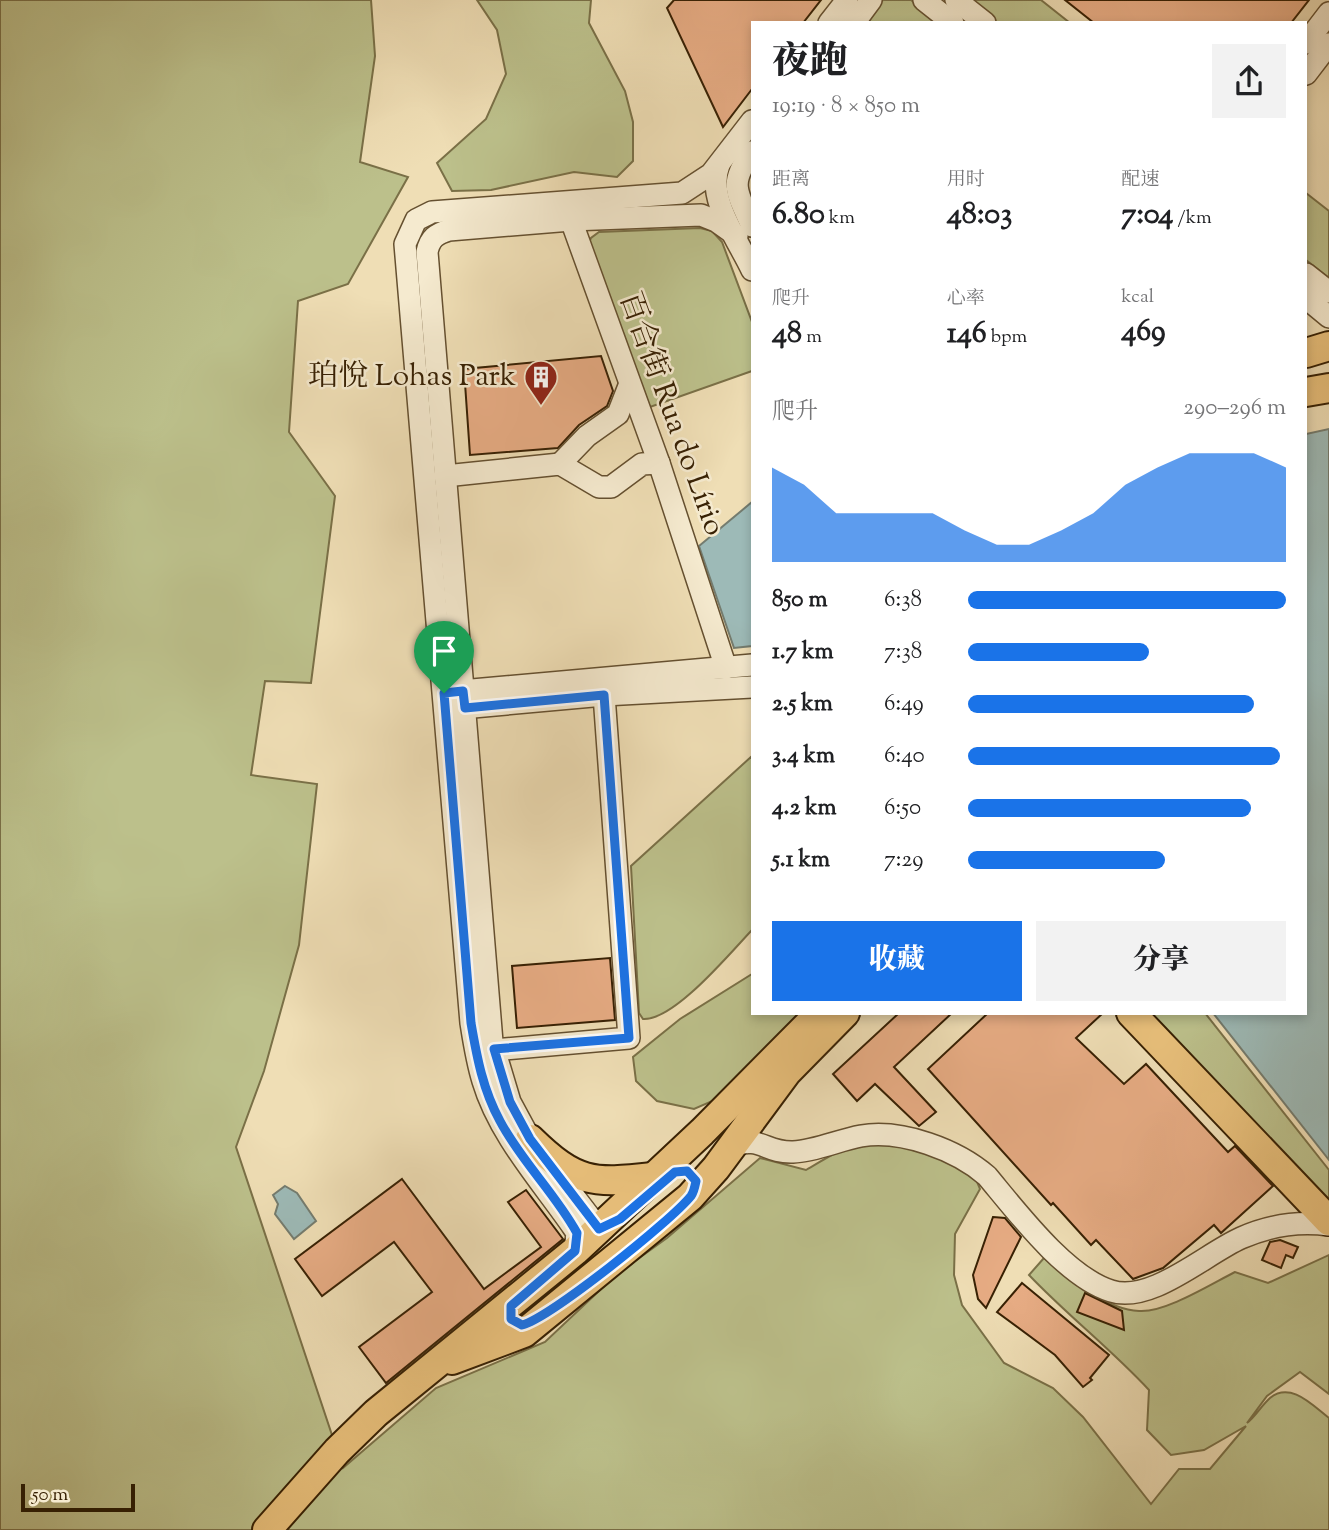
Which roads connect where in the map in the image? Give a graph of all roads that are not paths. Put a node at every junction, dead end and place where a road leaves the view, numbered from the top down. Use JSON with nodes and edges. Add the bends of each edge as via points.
{"nodes":[{"id":1,"x":847,"y":0,"type":"edge"},
{"id":2,"x":871,"y":0,"type":"edge"},
{"id":3,"x":924,"y":0,"type":"edge"},
{"id":4,"x":956,"y":0,"type":"edge"},
{"id":5,"x":1329,"y":13,"type":"edge"},
{"id":6,"x":831,"y":21,"type":"edge"},
{"id":7,"x":855,"y":21,"type":"edge"},
{"id":8,"x":950,"y":21,"type":"edge"},
{"id":9,"x":982,"y":21,"type":"edge"},
{"id":10,"x":1307,"y":42,"type":"edge"},
{"id":11,"x":1329,"y":44,"type":"edge"},
{"id":12,"x":1307,"y":73,"type":"edge"},
{"id":13,"x":751,"y":122,"type":"edge"},
{"id":14,"x":751,"y":154,"type":"edge"},
{"id":15,"x":719,"y":165,"type":"junction"},
{"id":16,"x":570,"y":220,"type":"junction"},
{"id":17,"x":745,"y":231,"type":"edge"},
{"id":18,"x":751,"y":264,"type":"edge"},
{"id":19,"x":1307,"y":275,"type":"edge"},
{"id":20,"x":1329,"y":292,"type":"edge"},
{"id":21,"x":1307,"y":299,"type":"edge"},
{"id":22,"x":1329,"y":317,"type":"edge"},
{"id":23,"x":1329,"y":346,"type":"edge"},
{"id":24,"x":1307,"y":353,"type":"edge"},
{"id":25,"x":629,"y":386,"type":"junction"},
{"id":26,"x":1329,"y":388,"type":"edge"},
{"id":27,"x":1307,"y":392,"type":"edge"},
{"id":28,"x":659,"y":463,"type":"junction"},
{"id":29,"x":560,"y":464,"type":"junction"},
{"id":30,"x":445,"y":476,"type":"junction"},
{"id":31,"x":751,"y":665,"type":"edge"},
{"id":32,"x":726,"y":668,"type":"junction"},
{"id":33,"x":751,"y":687,"type":"edge"},
{"id":34,"x":604,"y":695,"type":"junction"},
{"id":35,"x":454,"y":700,"type":"junction"},
{"id":36,"x":818,"y":1015,"type":"edge"},
{"id":37,"x":843,"y":1015,"type":"edge"},
{"id":38,"x":1133,"y":1015,"type":"edge"},
{"id":39,"x":485,"y":1051,"type":"junction"},
{"id":40,"x":530,"y":1139,"type":"junction"},
{"id":41,"x":731,"y":1146,"type":"junction"},
{"id":42,"x":653,"y":1177,"type":"junction"},
{"id":43,"x":693,"y":1194,"type":"junction"},
{"id":44,"x":1329,"y":1223,"type":"edge"},
{"id":45,"x":599,"y":1229,"type":"junction"},
{"id":46,"x":575,"y":1251,"type":"junction"},
{"id":47,"x":559,"y":1305,"type":"junction"},
{"id":48,"x":511,"y":1306,"type":"junction"},
{"id":49,"x":418,"y":1376,"type":"junction"},
{"id":50,"x":267,"y":1530,"type":"edge"}],
"edges":[{"from":1,"to":6,"type":"street"},
{"from":2,"to":7,"type":"street"},
{"from":3,"to":8,"type":"street"},
{"from":4,"to":9,"type":"street"},
{"from":5,"to":10,"type":"street"},
{"from":11,"to":12,"type":"street"},
{"from":13,"to":15,"type":"street"},
{"from":14,"to":17,"type":"street","via":[[738,174]]},
{"from":15,"to":17,"type":"street","via":[[716,194]]},
{"from":15,"to":35,"type":"street","via":[[682,193],[432,212],[416,220],[408,233],[405,244]]},
{"from":16,"to":17,"type":"street","via":[[701,215]]},
{"from":16,"to":25,"type":"street","name":"百合街 Rua do Lírio"},
{"from":16,"to":30,"type":"street","via":[[449,230],[430,240],[427,252]]},
{"from":17,"to":18,"type":"street"},
{"from":19,"to":20,"type":"street"},
{"from":21,"to":22,"type":"street"},
{"from":23,"to":24,"type":"main road"},
{"from":25,"to":28,"type":"street","name":"百合街 Rua do Lírio"},
{"from":25,"to":29,"type":"street","via":[[618,414],[587,436]]},
{"from":26,"to":27,"type":"main road"},
{"from":28,"to":29,"type":"street","via":[[642,464],[606,487]]},
{"from":28,"to":32,"type":"street","name":"百合街 Rua do Lírio"},
{"from":29,"to":30,"type":"street"},
{"from":30,"to":35,"type":"street"},
{"from":31,"to":32,"type":"street"},
{"from":32,"to":35,"type":"street"},
{"from":33,"to":34,"type":"street"},
{"from":34,"to":35,"type":"street"},
{"from":34,"to":39,"type":"street","via":[[629,1038]]},
{"from":35,"to":39,"type":"street"},
{"from":36,"to":42,"type":"main road"},
{"from":37,"to":41,"type":"main road","via":[[780,1080]]},
{"from":38,"to":44,"type":"main road"},
{"from":39,"to":40,"type":"street"},
{"from":39,"to":46,"type":"street","via":[[483,1083],[502,1124],[577,1233]]},
{"from":40,"to":42,"type":"main road","via":[[574,1174],[609,1181]]},
{"from":40,"to":45,"type":"street"},
{"from":41,"to":43,"type":"main road"},
{"from":41,"to":44,"type":"street","via":[[754,1141],[777,1151],[797,1152],[876,1135],[947,1150],[987,1176],[1059,1257],[1098,1286],[1126,1294],[1154,1286],[1253,1233]]},
{"from":42,"to":45,"type":"main road"},
{"from":43,"to":45,"type":"main road","via":[[696,1181],[691,1173],[675,1172],[620,1219]]},
{"from":43,"to":47,"type":"main road"},
{"from":45,"to":46,"type":"main road"},
{"from":46,"to":48,"type":"main road"},
{"from":47,"to":48,"type":"main road","via":[[522,1325],[511,1319]]},
{"from":47,"to":49,"type":"main road","via":[[524,1333]]},
{"from":48,"to":49,"type":"main road"},
{"from":49,"to":50,"type":"main road","via":[[337,1451]]}]}
